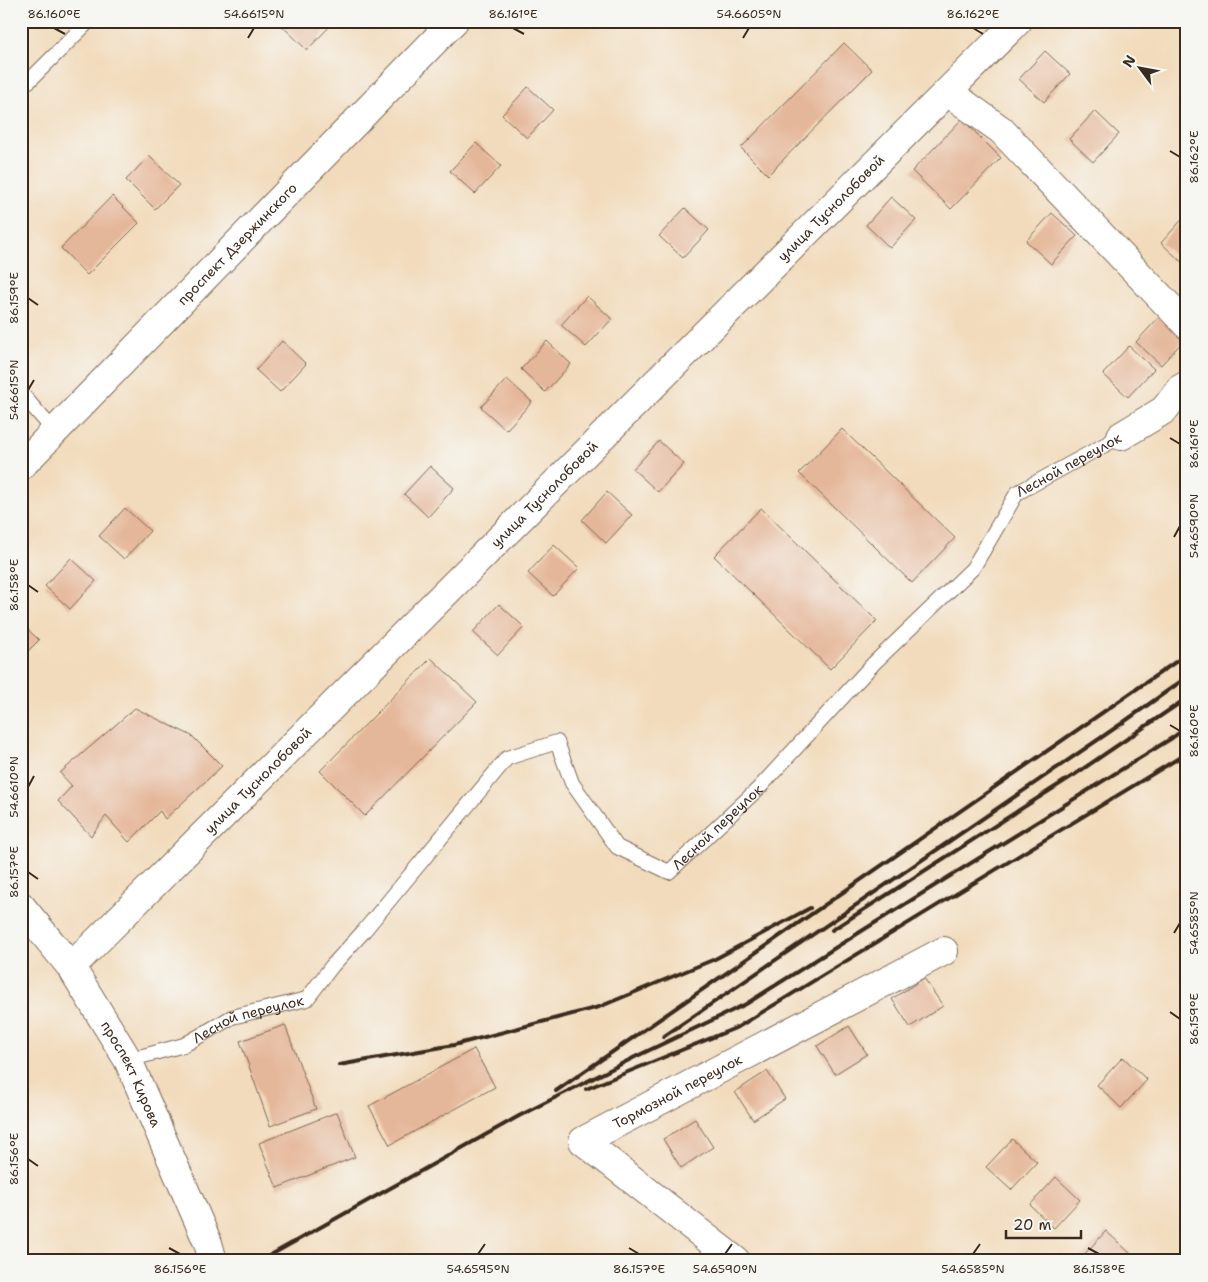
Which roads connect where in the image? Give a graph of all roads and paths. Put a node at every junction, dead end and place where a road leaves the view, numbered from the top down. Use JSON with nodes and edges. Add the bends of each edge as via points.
{"nodes":[{"id":1,"x":88,"y":21,"type":"edge"},
{"id":2,"x":454,"y":21,"type":"edge"},
{"id":3,"x":1018,"y":21,"type":"edge"},
{"id":4,"x":29,"y":81,"type":"dead end"},
{"id":5,"x":948,"y":92,"type":"junction"},
{"id":6,"x":1187,"y":325,"type":"edge"},
{"id":7,"x":1187,"y":385,"type":"edge"},
{"id":8,"x":21,"y":393,"type":"edge"},
{"id":9,"x":55,"y":432,"type":"junction"},
{"id":10,"x":1121,"y":436,"type":"joint"},
{"id":11,"x":21,"y":466,"type":"edge"},
{"id":12,"x":21,"y":906,"type":"edge"},
{"id":13,"x":944,"y":952,"type":"dead end"},
{"id":14,"x":71,"y":967,"type":"junction"},
{"id":15,"x":128,"y":1060,"type":"junction"},
{"id":16,"x":212,"y":1261,"type":"edge"},
{"id":17,"x":736,"y":1261,"type":"edge"}],
"edges":[{"from":1,"to":4,"type":"lane"},
{"from":2,"to":9,"type":"street","name":"проспект Дзержинского"},
{"from":3,"to":5,"type":"street","name":"улица Туснолобовой"},
{"from":5,"to":6,"type":"street","via":[[1001,130]]},
{"from":5,"to":14,"type":"street","name":"улица Туснолобовой"},
{"from":7,"to":10,"type":"street","name":"Лесной переулок","via":[[1164,410]]},
{"from":8,"to":9,"type":"lane"},
{"from":9,"to":11,"type":"street","name":"проспект Дзержинского"},
{"from":10,"to":15,"type":"lane","name":"Лесной переулок","via":[[1017,493],[973,568],[874,663],[759,788],[669,872],[617,848],[572,783],[557,742],[507,758],[307,1000],[232,1017],[184,1045]]},
{"from":12,"to":14,"type":"street","name":"проспект Кирова"},
{"from":13,"to":17,"type":"street","name":"Тормозной переулок","via":[[583,1141]]},
{"from":14,"to":15,"type":"street","name":"проспект Кирова"},
{"from":15,"to":16,"type":"street","name":"проспект Кирова","via":[[208,1243]]}]}
